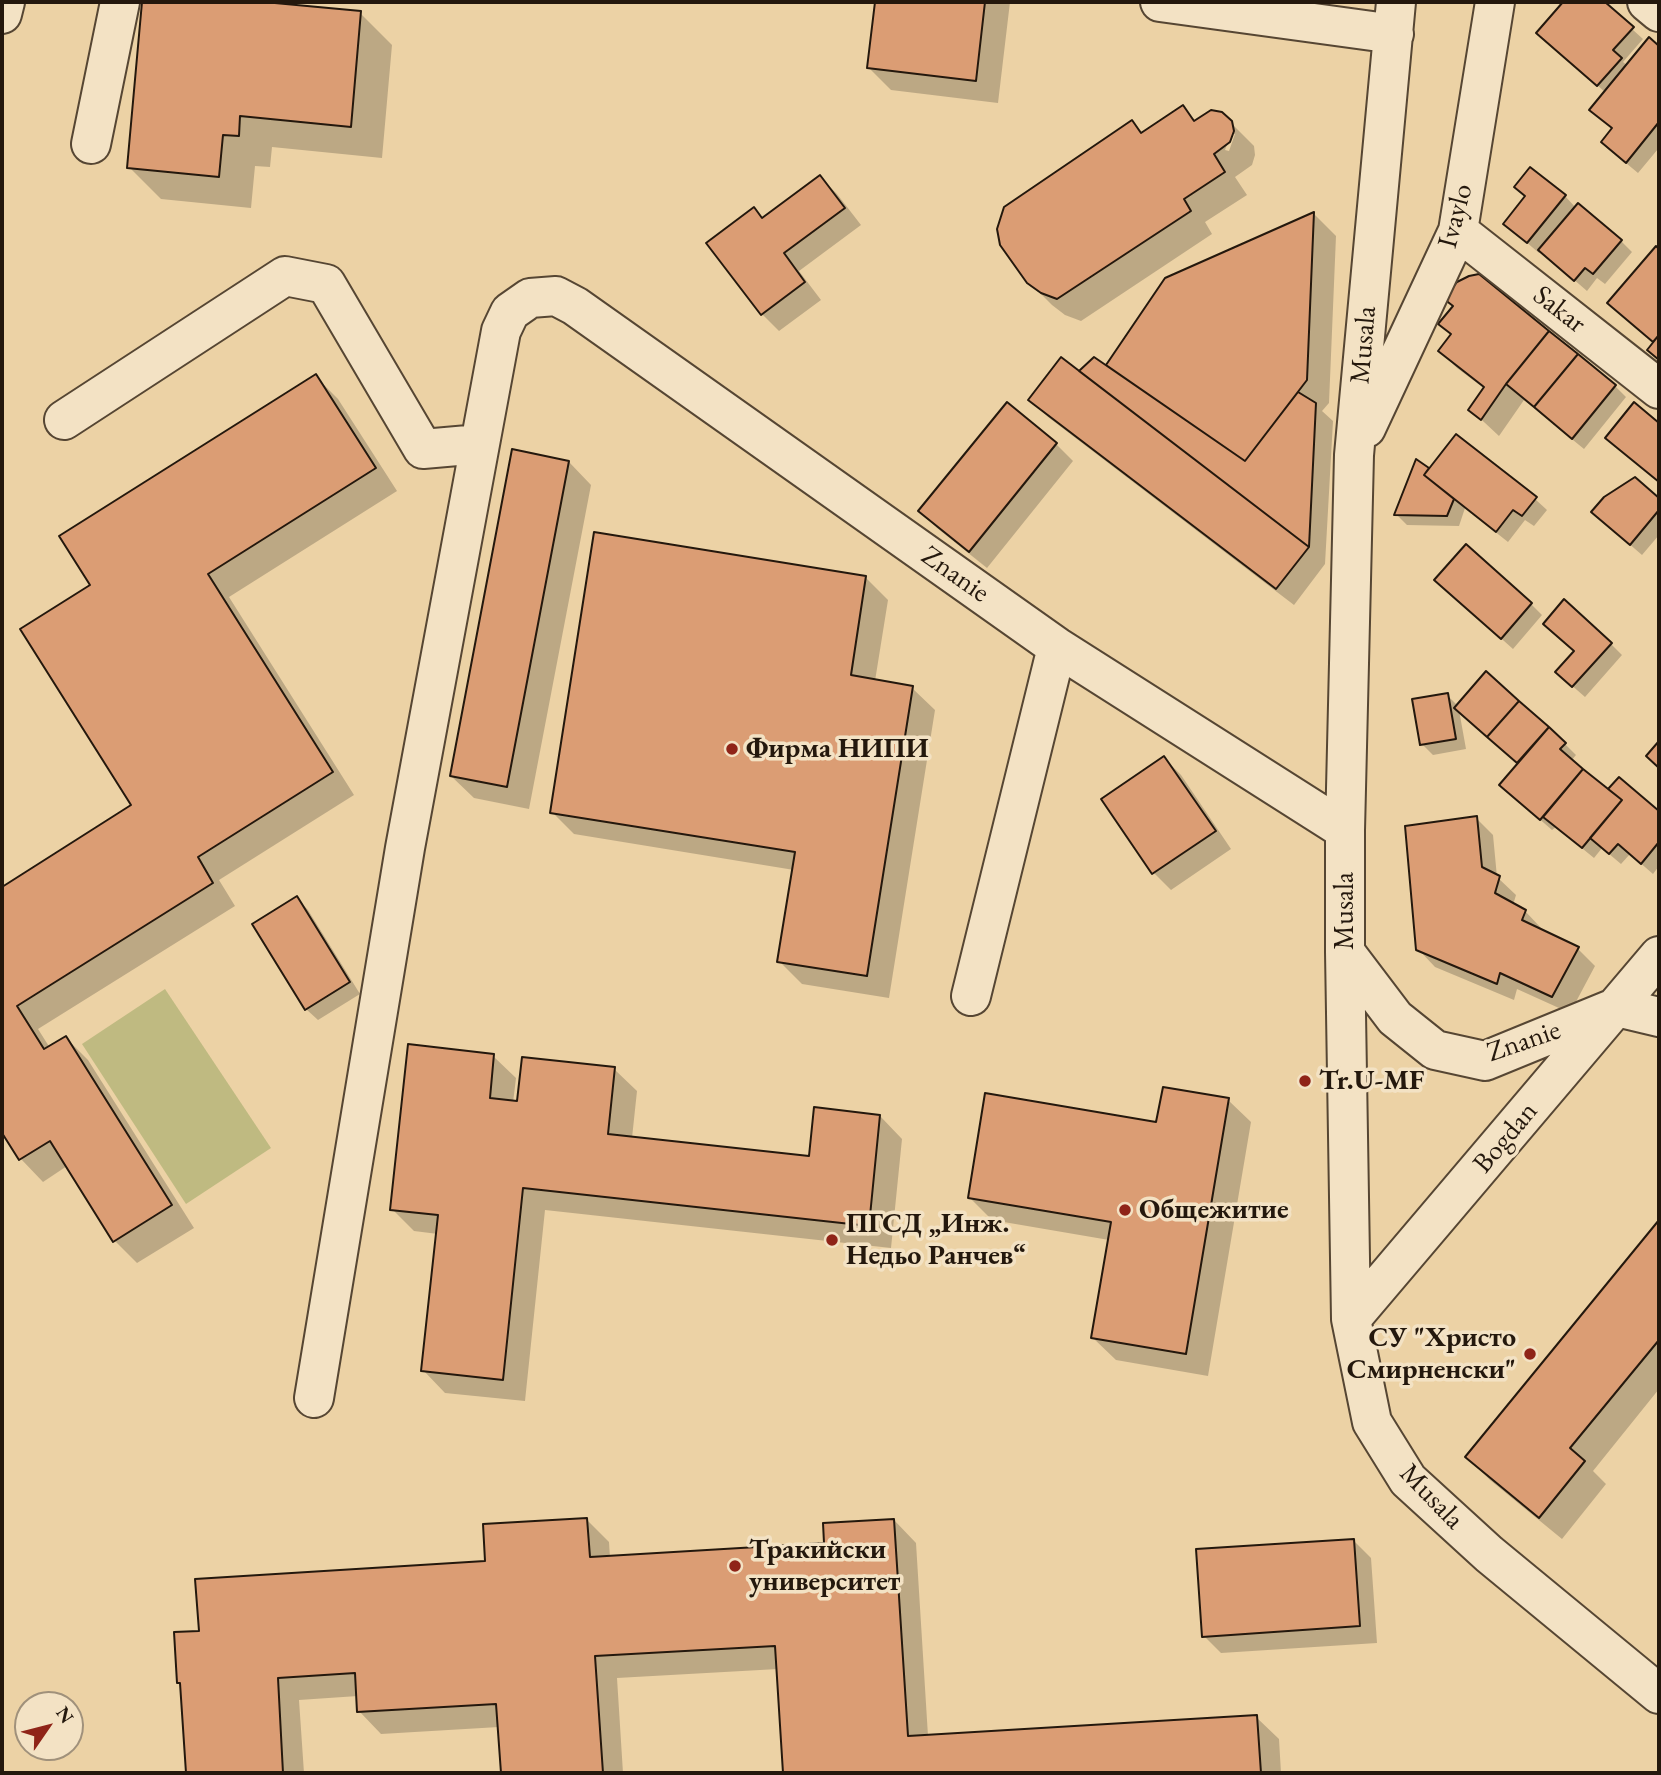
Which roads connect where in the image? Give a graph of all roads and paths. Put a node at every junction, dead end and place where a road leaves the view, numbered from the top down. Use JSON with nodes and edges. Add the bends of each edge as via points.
{"nodes":[{"id":1,"x":5,"y":2,"type":"edge"},
{"id":2,"x":120,"y":2,"type":"edge"},
{"id":3,"x":1160,"y":2,"type":"edge"},
{"id":4,"x":1495,"y":2,"type":"edge"},
{"id":5,"x":1647,"y":2,"type":"edge"},
{"id":6,"x":1659,"y":12,"type":"edge"},
{"id":7,"x":2,"y":14,"type":"edge"},
{"id":8,"x":1395,"y":18,"type":"edge"},
{"id":9,"x":91,"y":145,"type":"dead end"},
{"id":10,"x":1458,"y":231,"type":"junction"},
{"id":11,"x":1659,"y":389,"type":"edge"},
{"id":12,"x":64,"y":420,"type":"dead end"},
{"id":13,"x":480,"y":444,"type":"junction"},
{"id":14,"x":1354,"y":455,"type":"junction"},
{"id":15,"x":1058,"y":647,"type":"junction"},
{"id":16,"x":1345,"y":830,"type":"junction"},
{"id":17,"x":1345,"y":952,"type":"junction"},
{"id":18,"x":1659,"y":956,"type":"edge"},
{"id":19,"x":971,"y":996,"type":"dead end"},
{"id":20,"x":1617,"y":1007,"type":"junction"},
{"id":21,"x":1659,"y":1017,"type":"edge"},
{"id":22,"x":1351,"y":1319,"type":"junction"},
{"id":23,"x":314,"y":1398,"type":"dead end"},
{"id":24,"x":1659,"y":1694,"type":"edge"}],
"edges":[{"from":1,"to":7,"type":"street"},
{"from":2,"to":9,"type":"street"},
{"from":3,"to":8,"type":"street"},
{"from":4,"to":10,"type":"street","name":"Ivaylo"},
{"from":5,"to":6,"type":"street"},
{"from":8,"to":14,"type":"street","name":"Musala"},
{"from":10,"to":11,"type":"street","name":"Sakar"},
{"from":10,"to":14,"type":"street","name":"Ivaylo"},
{"from":12,"to":13,"type":"street","via":[[285,276],[326,284],[423,449]]},
{"from":13,"to":15,"type":"street","name":"Znanie","via":[[501,331],[510,312],[530,298],[556,296]]},
{"from":13,"to":23,"type":"street","name":"Znanie","via":[[405,848]]},
{"from":14,"to":16,"type":"street","name":"Musala"},
{"from":15,"to":16,"type":"street","name":"Znanie"},
{"from":15,"to":19,"type":"street"},
{"from":16,"to":17,"type":"street","name":"Musala"},
{"from":17,"to":20,"type":"street","name":"Znanie","via":[[1395,1018],[1435,1050],[1485,1061]]},
{"from":17,"to":22,"type":"street","name":"Musala"},
{"from":18,"to":20,"type":"street","name":"Bogdan"},
{"from":20,"to":21,"type":"street"},
{"from":20,"to":22,"type":"street","name":"Bogdan"},
{"from":22,"to":24,"type":"street","name":"Musala","via":[[1373,1422],[1408,1480],[1489,1554]]}]}
